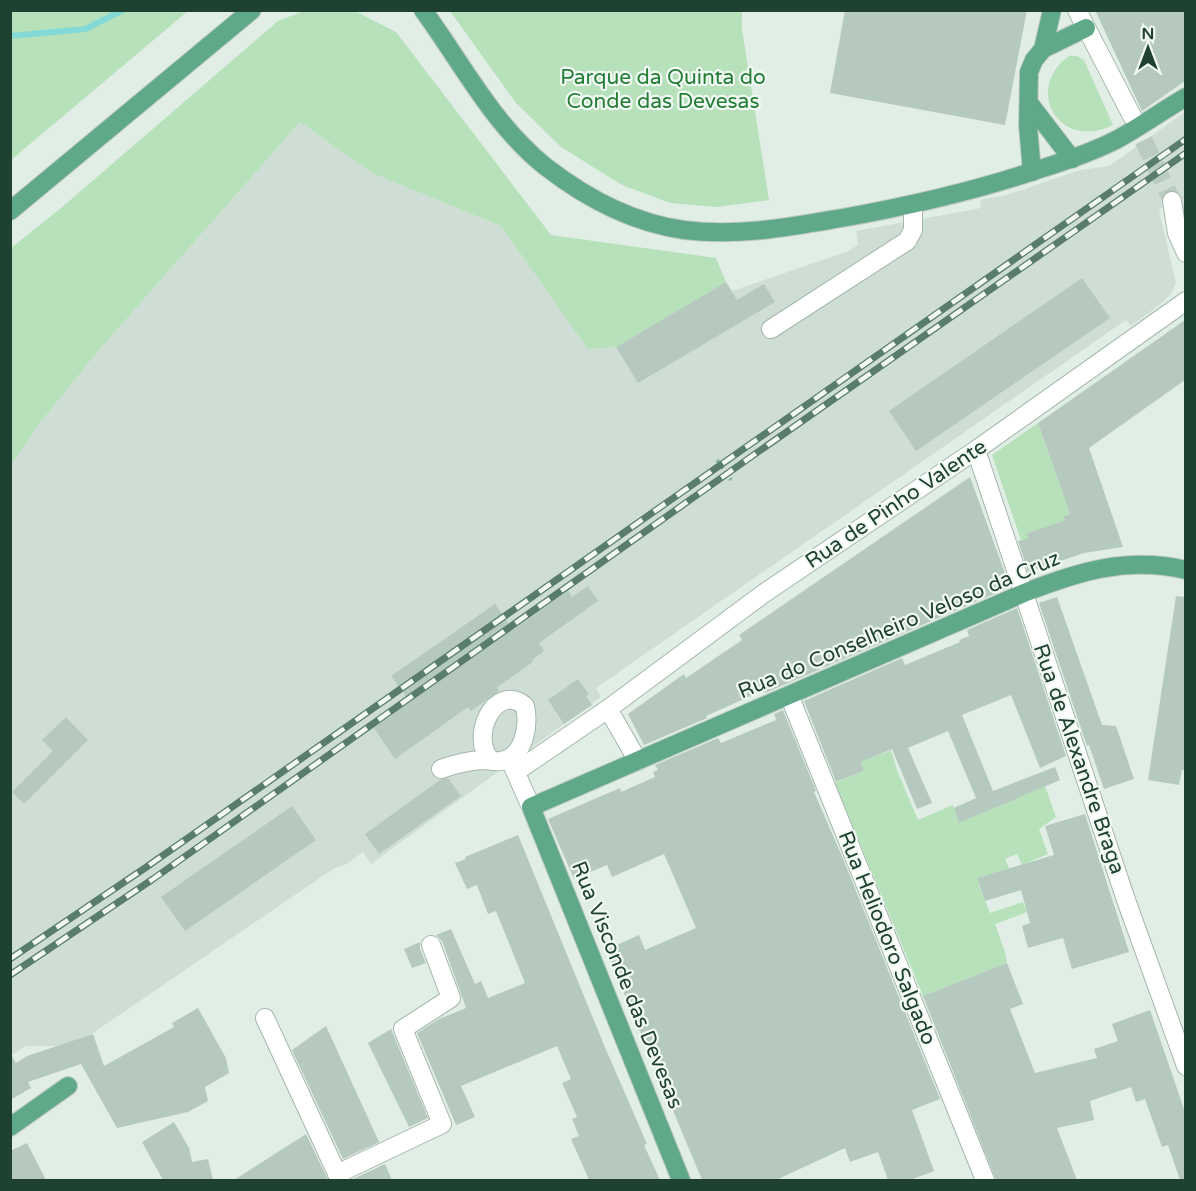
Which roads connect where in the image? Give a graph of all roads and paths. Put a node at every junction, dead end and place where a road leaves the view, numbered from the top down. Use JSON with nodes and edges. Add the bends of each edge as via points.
{"nodes":[{"id":1,"x":252,"y":10,"type":"edge"},
{"id":2,"x":423,"y":10,"type":"edge"},
{"id":3,"x":1052,"y":10,"type":"edge"},
{"id":4,"x":1077,"y":10,"type":"edge"},
{"id":5,"x":1086,"y":28,"type":"junction"},
{"id":6,"x":1043,"y":49,"type":"junction"},
{"id":7,"x":1185,"y":97,"type":"edge"},
{"id":8,"x":1029,"y":103,"type":"junction"},
{"id":9,"x":1132,"y":116,"type":"tunnel mouth"},
{"id":10,"x":1072,"y":159,"type":"junction"},
{"id":11,"x":1032,"y":172,"type":"junction"},
{"id":12,"x":1172,"y":201,"type":"tunnel mouth"},
{"id":13,"x":913,"y":205,"type":"junction"},
{"id":14,"x":10,"y":211,"type":"edge"},
{"id":15,"x":1185,"y":253,"type":"edge"},
{"id":16,"x":1185,"y":301,"type":"edge"},
{"id":17,"x":771,"y":329,"type":"dead end"},
{"id":18,"x":976,"y":450,"type":"junction"},
{"id":19,"x":717,"y":460,"type":"dead end"},
{"id":20,"x":730,"y":480,"type":"dead end"},
{"id":21,"x":1185,"y":570,"type":"edge"},
{"id":22,"x":1024,"y":593,"type":"junction"},
{"id":23,"x":789,"y":695,"type":"junction"},
{"id":24,"x":608,"y":709,"type":"junction"},
{"id":25,"x":638,"y":761,"type":"junction"},
{"id":26,"x":506,"y":763,"type":"junction"},
{"id":27,"x":441,"y":769,"type":"dead end"},
{"id":28,"x":531,"y":807,"type":"junction"},
{"id":29,"x":431,"y":945,"type":"dead end"},
{"id":30,"x":265,"y":1018,"type":"dead end"},
{"id":31,"x":1185,"y":1066,"type":"edge"},
{"id":32,"x":68,"y":1086,"type":"dead end"},
{"id":33,"x":10,"y":1127,"type":"edge"},
{"id":34,"x":338,"y":1177,"type":"edge"},
{"id":35,"x":681,"y":1180,"type":"edge"},
{"id":36,"x":985,"y":1180,"type":"edge"}],
"edges":[{"from":1,"to":14,"type":"main road"},
{"from":2,"to":13,"type":"main road","via":[[518,141],[577,188],[636,219],[684,230],[748,233]]},
{"from":3,"to":6,"type":"main road"},
{"from":4,"to":5,"type":"street"},
{"from":5,"to":6,"type":"main road"},
{"from":5,"to":9,"type":"street"},
{"from":6,"to":8,"type":"main road","via":[[1029,72]]},
{"from":7,"to":10,"type":"main road","via":[[1115,140]]},
{"from":8,"to":10,"type":"main road"},
{"from":8,"to":11,"type":"main road"},
{"from":10,"to":11,"type":"main road"},
{"from":11,"to":13,"type":"main road"},
{"from":12,"to":15,"type":"street"},
{"from":13,"to":17,"type":"street","via":[[913,230],[907,241]]},
{"from":16,"to":18,"type":"street","name":"Rua de Pinho Valente"},
{"from":18,"to":22,"type":"street","name":"Rua de Alexandre Braga"},
{"from":18,"to":24,"type":"street","name":"Rua de Pinho Valente","via":[[763,594]]},
{"from":19,"to":20,"type":"path"},
{"from":21,"to":22,"type":"main road","name":"Rua do Conselheiro Veloso da Cruz","via":[[1165,565],[1122,565],[1071,575]]},
{"from":22,"to":23,"type":"main road","name":"Rua do Conselheiro Veloso da Cruz"},
{"from":22,"to":31,"type":"street","name":"Rua de Alexandre Braga"},
{"from":23,"to":25,"type":"main road","name":"Rua do Conselheiro Veloso da Cruz"},
{"from":23,"to":36,"type":"street","name":"Rua Heliodoro Salgado"},
{"from":24,"to":25,"type":"street"},
{"from":24,"to":26,"type":"street","name":"Rua de Pinho Valente"},
{"from":25,"to":28,"type":"main road","name":"Rua do Conselheiro Veloso da Cruz"},
{"from":26,"to":27,"type":"street","via":[[460,762]]},
{"from":26,"to":28,"type":"street"},
{"from":28,"to":35,"type":"main road","name":"Rua Visconde das Devesas"},
{"from":29,"to":34,"type":"street","via":[[451,998],[403,1029],[442,1124]]},
{"from":30,"to":34,"type":"street"},
{"from":32,"to":33,"type":"main road"}]}
